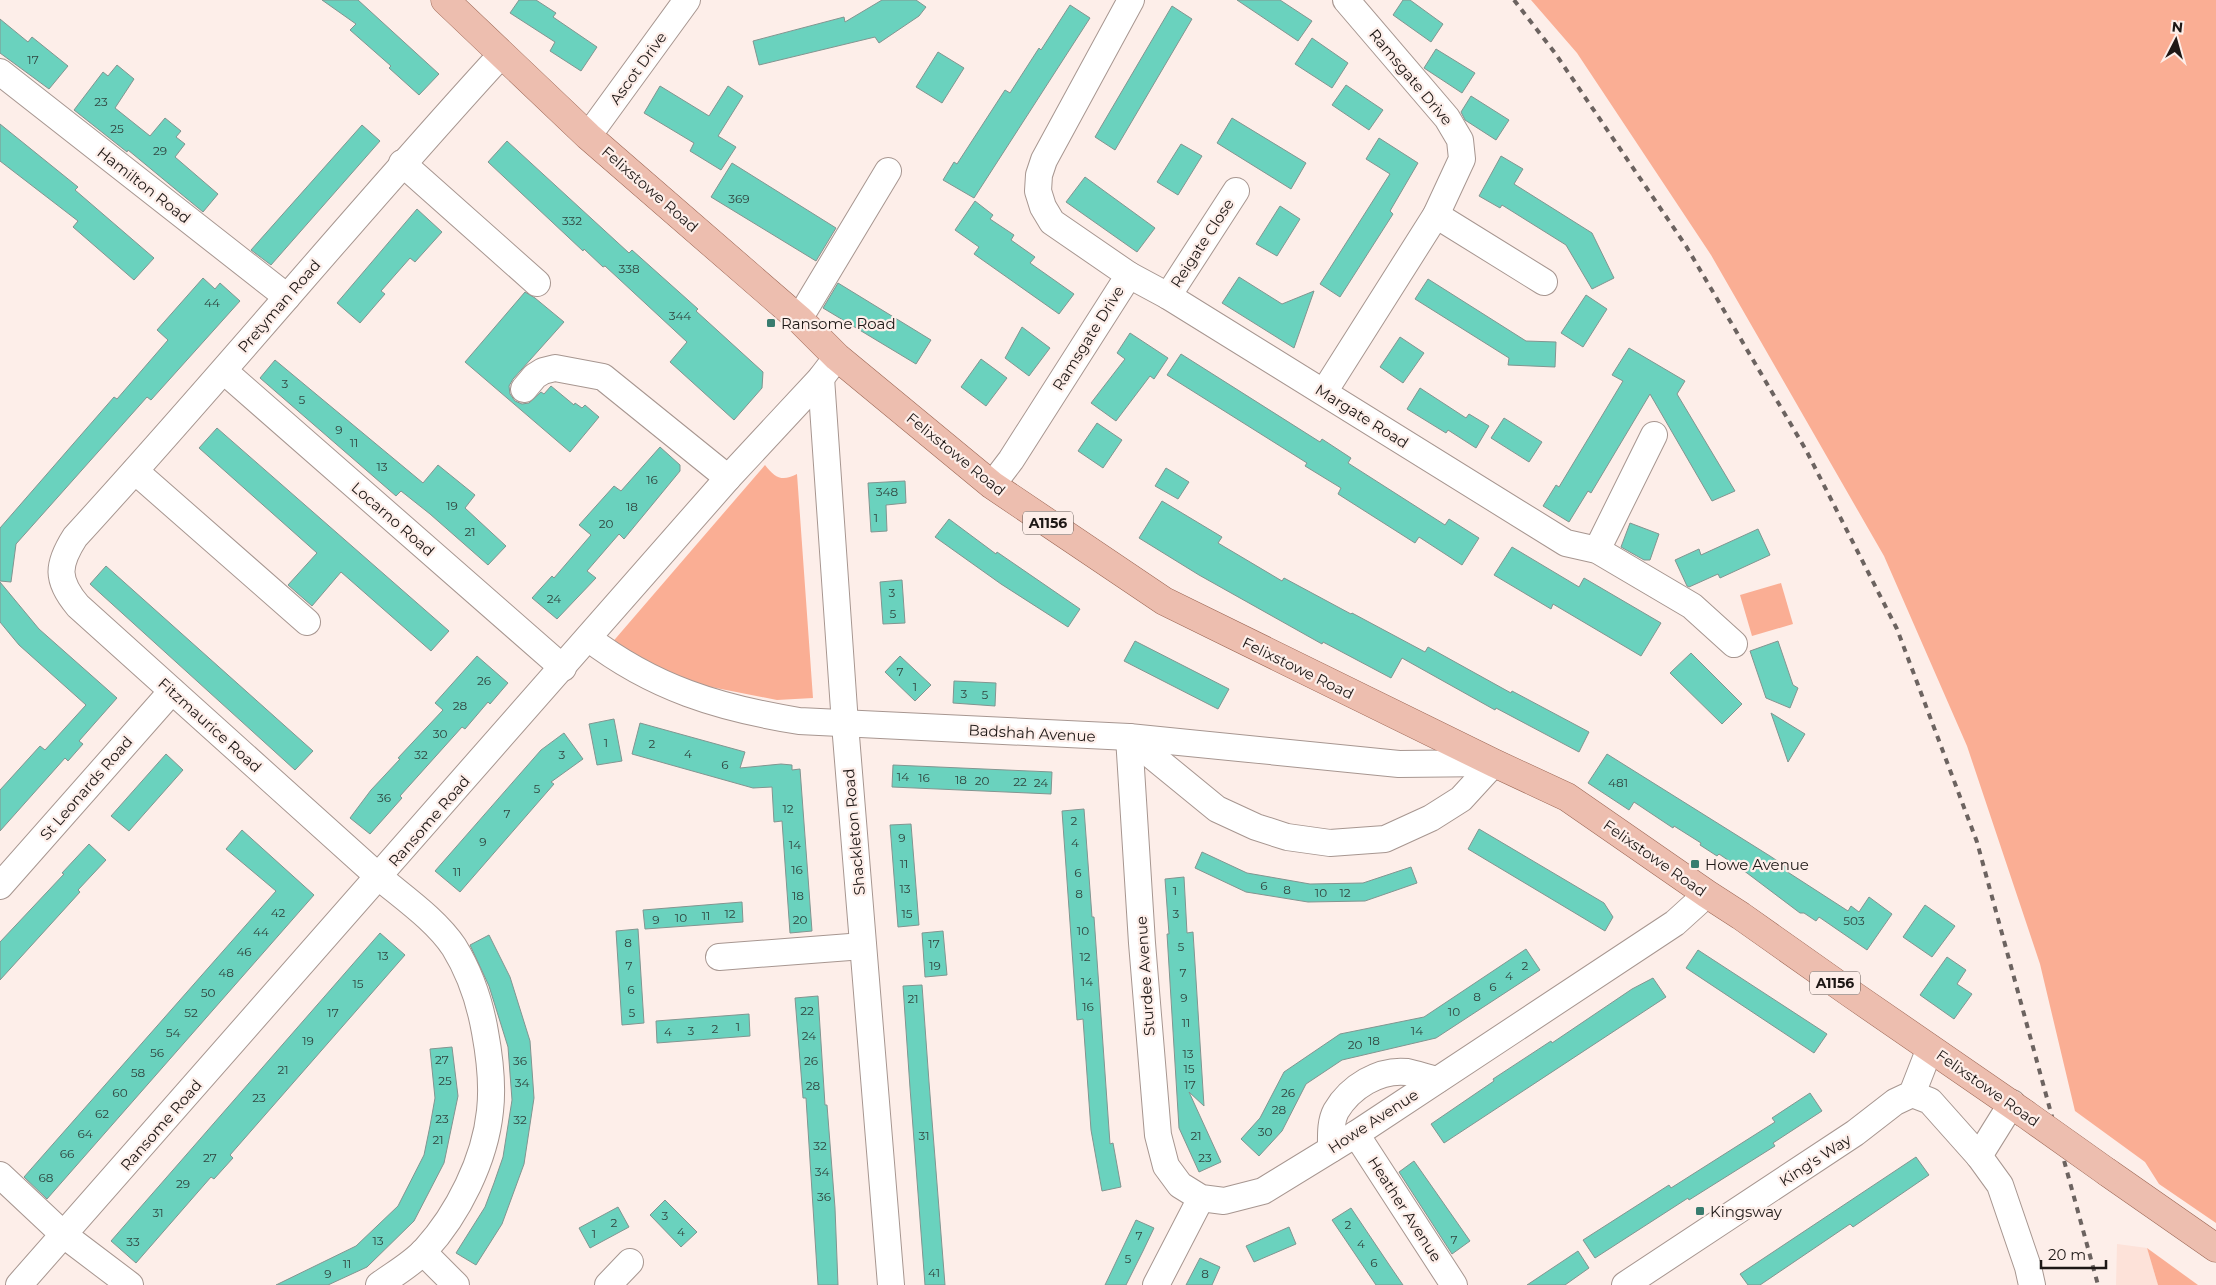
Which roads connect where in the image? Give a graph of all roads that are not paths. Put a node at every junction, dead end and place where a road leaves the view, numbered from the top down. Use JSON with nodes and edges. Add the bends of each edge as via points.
{"nodes":[{"id":1,"x":445,"y":0,"type":"edge"},
{"id":2,"x":687,"y":0,"type":"edge"},
{"id":3,"x":1131,"y":0,"type":"edge"},
{"id":4,"x":1346,"y":0,"type":"edge"},
{"id":5,"x":501,"y":55,"type":"junction"},
{"id":6,"x":0,"y":72,"type":"edge"},
{"id":7,"x":588,"y":136,"type":"junction"},
{"id":8,"x":402,"y":163,"type":"junction"},
{"id":9,"x":888,"y":171,"type":"dead end"},
{"id":10,"x":1236,"y":191,"type":"dead end"},
{"id":11,"x":1436,"y":215,"type":"junction"},
{"id":12,"x":1128,"y":275,"type":"junction"},
{"id":13,"x":1544,"y":282,"type":"dead end"},
{"id":14,"x":537,"y":283,"type":"dead end"},
{"id":15,"x":1168,"y":296,"type":"junction"},
{"id":16,"x":288,"y":297,"type":"junction"},
{"id":17,"x":799,"y":319,"type":"junction"},
{"id":18,"x":837,"y":357,"type":"junction"},
{"id":19,"x":224,"y":371,"type":"junction"},
{"id":20,"x":821,"y":378,"type":"junction"},
{"id":21,"x":524,"y":389,"type":"dead end"},
{"id":22,"x":1324,"y":392,"type":"junction"},
{"id":23,"x":1654,"y":435,"type":"dead end"},
{"id":24,"x":136,"y":471,"type":"junction"},
{"id":25,"x":728,"y":478,"type":"junction"},
{"id":26,"x":992,"y":485,"type":"junction"},
{"id":27,"x":1597,"y":550,"type":"junction"},
{"id":28,"x":62,"y":561,"type":"joint"},
{"id":29,"x":307,"y":622,"type":"dead end"},
{"id":30,"x":588,"y":638,"type":"junction"},
{"id":31,"x":1734,"y":644,"type":"dead end"},
{"id":32,"x":563,"y":668,"type":"junction"},
{"id":33,"x":172,"y":691,"type":"junction"},
{"id":34,"x":846,"y":724,"type":"junction"},
{"id":35,"x":1129,"y":737,"type":"junction"},
{"id":36,"x":1494,"y":764,"type":"junction"},
{"id":37,"x":379,"y":877,"type":"junction"},
{"id":38,"x":0,"y":886,"type":"edge"},
{"id":39,"x":1707,"y":894,"type":"junction"},
{"id":40,"x":863,"y":946,"type":"junction"},
{"id":41,"x":719,"y":958,"type":"dead end"},
{"id":42,"x":1930,"y":1048,"type":"junction"},
{"id":43,"x":1437,"y":1080,"type":"junction"},
{"id":44,"x":1912,"y":1094,"type":"junction"},
{"id":45,"x":2018,"y":1108,"type":"junction"},
{"id":46,"x":1356,"y":1134,"type":"junction"},
{"id":47,"x":1332,"y":1149,"type":"junction"},
{"id":48,"x":1979,"y":1156,"type":"junction"},
{"id":49,"x":0,"y":1176,"type":"edge"},
{"id":50,"x":1201,"y":1198,"type":"junction"},
{"id":51,"x":64,"y":1235,"type":"junction"},
{"id":52,"x":2216,"y":1248,"type":"edge"},
{"id":53,"x":423,"y":1252,"type":"junction"},
{"id":54,"x":630,"y":1262,"type":"dead end"},
{"id":55,"x":19,"y":1285,"type":"edge"},
{"id":56,"x":130,"y":1285,"type":"edge"},
{"id":57,"x":380,"y":1285,"type":"edge"},
{"id":58,"x":456,"y":1285,"type":"edge"},
{"id":59,"x":608,"y":1285,"type":"edge"},
{"id":60,"x":891,"y":1285,"type":"edge"},
{"id":61,"x":1156,"y":1285,"type":"edge"},
{"id":62,"x":1454,"y":1285,"type":"edge"},
{"id":63,"x":1625,"y":1285,"type":"edge"},
{"id":64,"x":2032,"y":1285,"type":"edge"}],
"edges":[{"from":1,"to":5,"type":"main road","name":"Felixstowe Road","number":"A1156"},
{"from":2,"to":7,"type":"street","name":"Ascot Drive"},
{"from":3,"to":12,"type":"street","name":"Ramsgate Drive","via":[[1044,160],[1038,191],[1052,222]]},
{"from":4,"to":11,"type":"street","name":"Ramsgate Drive","via":[[1447,118],[1460,140],[1462,159]]},
{"from":5,"to":7,"type":"main road","name":"Felixstowe Road","number":"A1156"},
{"from":5,"to":8,"type":"street","name":"Pretyman Road"},
{"from":6,"to":16,"type":"street","name":"Hamilton Road"},
{"from":7,"to":17,"type":"main road","name":"Felixstowe Road","number":"A1156"},
{"from":8,"to":14,"type":"street"},
{"from":8,"to":16,"type":"street","name":"Pretyman Road"},
{"from":9,"to":17,"type":"street"},
{"from":10,"to":15,"type":"street","name":"Reigate Close"},
{"from":11,"to":13,"type":"street"},
{"from":11,"to":22,"type":"street","name":"Ramsgate Drive"},
{"from":12,"to":15,"type":"street","name":"Margate Road"},
{"from":12,"to":26,"type":"street","name":"Ramsgate Drive"},
{"from":15,"to":22,"type":"street","name":"Margate Road"},
{"from":16,"to":19,"type":"street","name":"Pretyman Road"},
{"from":17,"to":18,"type":"main road","name":"Felixstowe Road","number":"A1156"},
{"from":18,"to":20,"type":"street","name":"Ransome Road"},
{"from":18,"to":26,"type":"main road","name":"Felixstowe Road","number":"A1156"},
{"from":19,"to":24,"type":"street","name":"Pretyman Road"},
{"from":19,"to":32,"type":"street","name":"Locarno Road"},
{"from":20,"to":25,"type":"street","name":"Ransome Road"},
{"from":20,"to":34,"type":"street","name":"Shackleton Road"},
{"from":21,"to":25,"type":"street","via":[[555,361],[602,377]]},
{"from":22,"to":27,"type":"street","name":"Margate Road","via":[[1566,543]]},
{"from":23,"to":27,"type":"street"},
{"from":24,"to":28,"type":"street","name":"Pretyman Road","via":[[75,537]]},
{"from":24,"to":29,"type":"street"},
{"from":25,"to":30,"type":"street","name":"Ransome Road"},
{"from":26,"to":36,"type":"main road","name":"Felixstowe Road","number":"A1156","via":[[1164,600]]},
{"from":27,"to":31,"type":"street","name":"Margate Road","via":[[1692,606]]},
{"from":28,"to":33,"type":"street","name":"Fitzmaurice Road","via":[[61,580],[66,592]]},
{"from":30,"to":32,"type":"street","name":"Ransome Road"},
{"from":30,"to":34,"type":"street","name":"Badshah Avenue","via":[[614,658],[670,688],[715,704],[799,721]]},
{"from":32,"to":37,"type":"street","name":"Ransome Road"},
{"from":33,"to":37,"type":"street","name":"Fitzmaurice Road"},
{"from":33,"to":38,"type":"street","name":"St Leonards Road"},
{"from":34,"to":35,"type":"street","name":"Badshah Avenue"},
{"from":34,"to":40,"type":"street","name":"Shackleton Road"},
{"from":35,"to":36,"type":"street","name":"Badshah Avenue","via":[[1399,764]]},
{"from":35,"to":36,"type":"street","via":[[1217,808],[1256,827],[1287,837],[1330,843],[1385,838],[1432,818],[1461,799]]},
{"from":35,"to":50,"type":"street","name":"Sturdee Avenue","via":[[1158,1135],[1166,1166],[1180,1185]]},
{"from":36,"to":39,"type":"main road","name":"Felixstowe Road","number":"A1156","via":[[1567,797]]},
{"from":37,"to":51,"type":"street","name":"Ransome Road"},
{"from":37,"to":53,"type":"street","name":"Fitzmaurice Road","via":[[422,913],[453,946],[469,975],[481,1012],[492,1070],[490,1112],[483,1146],[468,1184],[444,1227]]},
{"from":39,"to":42,"type":"main road","name":"Felixstowe Road","number":"A1156"},
{"from":39,"to":43,"type":"street","name":"Howe Avenue","via":[[1675,923]]},
{"from":40,"to":41,"type":"street"},
{"from":40,"to":60,"type":"street","name":"Shackleton Road"},
{"from":42,"to":44,"type":"street"},
{"from":42,"to":45,"type":"main road","name":"Felixstowe Road","number":"A1156"},
{"from":43,"to":46,"type":"street","name":"Howe Avenue"},
{"from":43,"to":47,"type":"street","via":[[1406,1072],[1378,1075],[1350,1092],[1332,1122]]},
{"from":44,"to":48,"type":"street","via":[[1930,1101]]},
{"from":44,"to":63,"type":"street","name":"King's Way","via":[[1895,1102],[1856,1133]]},
{"from":45,"to":48,"type":"street"},
{"from":45,"to":52,"type":"main road","name":"Felixstowe Road","number":"A1156","bridge":true},
{"from":46,"to":47,"type":"street","name":"Howe Avenue"},
{"from":46,"to":62,"type":"street","name":"Heather Avenue"},
{"from":47,"to":50,"type":"street","name":"Howe Avenue","via":[[1263,1191],[1224,1201]]},
{"from":48,"to":64,"type":"street","via":[[2000,1185]]},
{"from":49,"to":51,"type":"street"},
{"from":50,"to":61,"type":"street"},
{"from":51,"to":55,"type":"street","name":"Ransome Road"},
{"from":51,"to":56,"type":"street"},
{"from":53,"to":57,"type":"street","name":"Fitzmaurice Road"},
{"from":53,"to":58,"type":"street"},
{"from":54,"to":59,"type":"street"}]}
